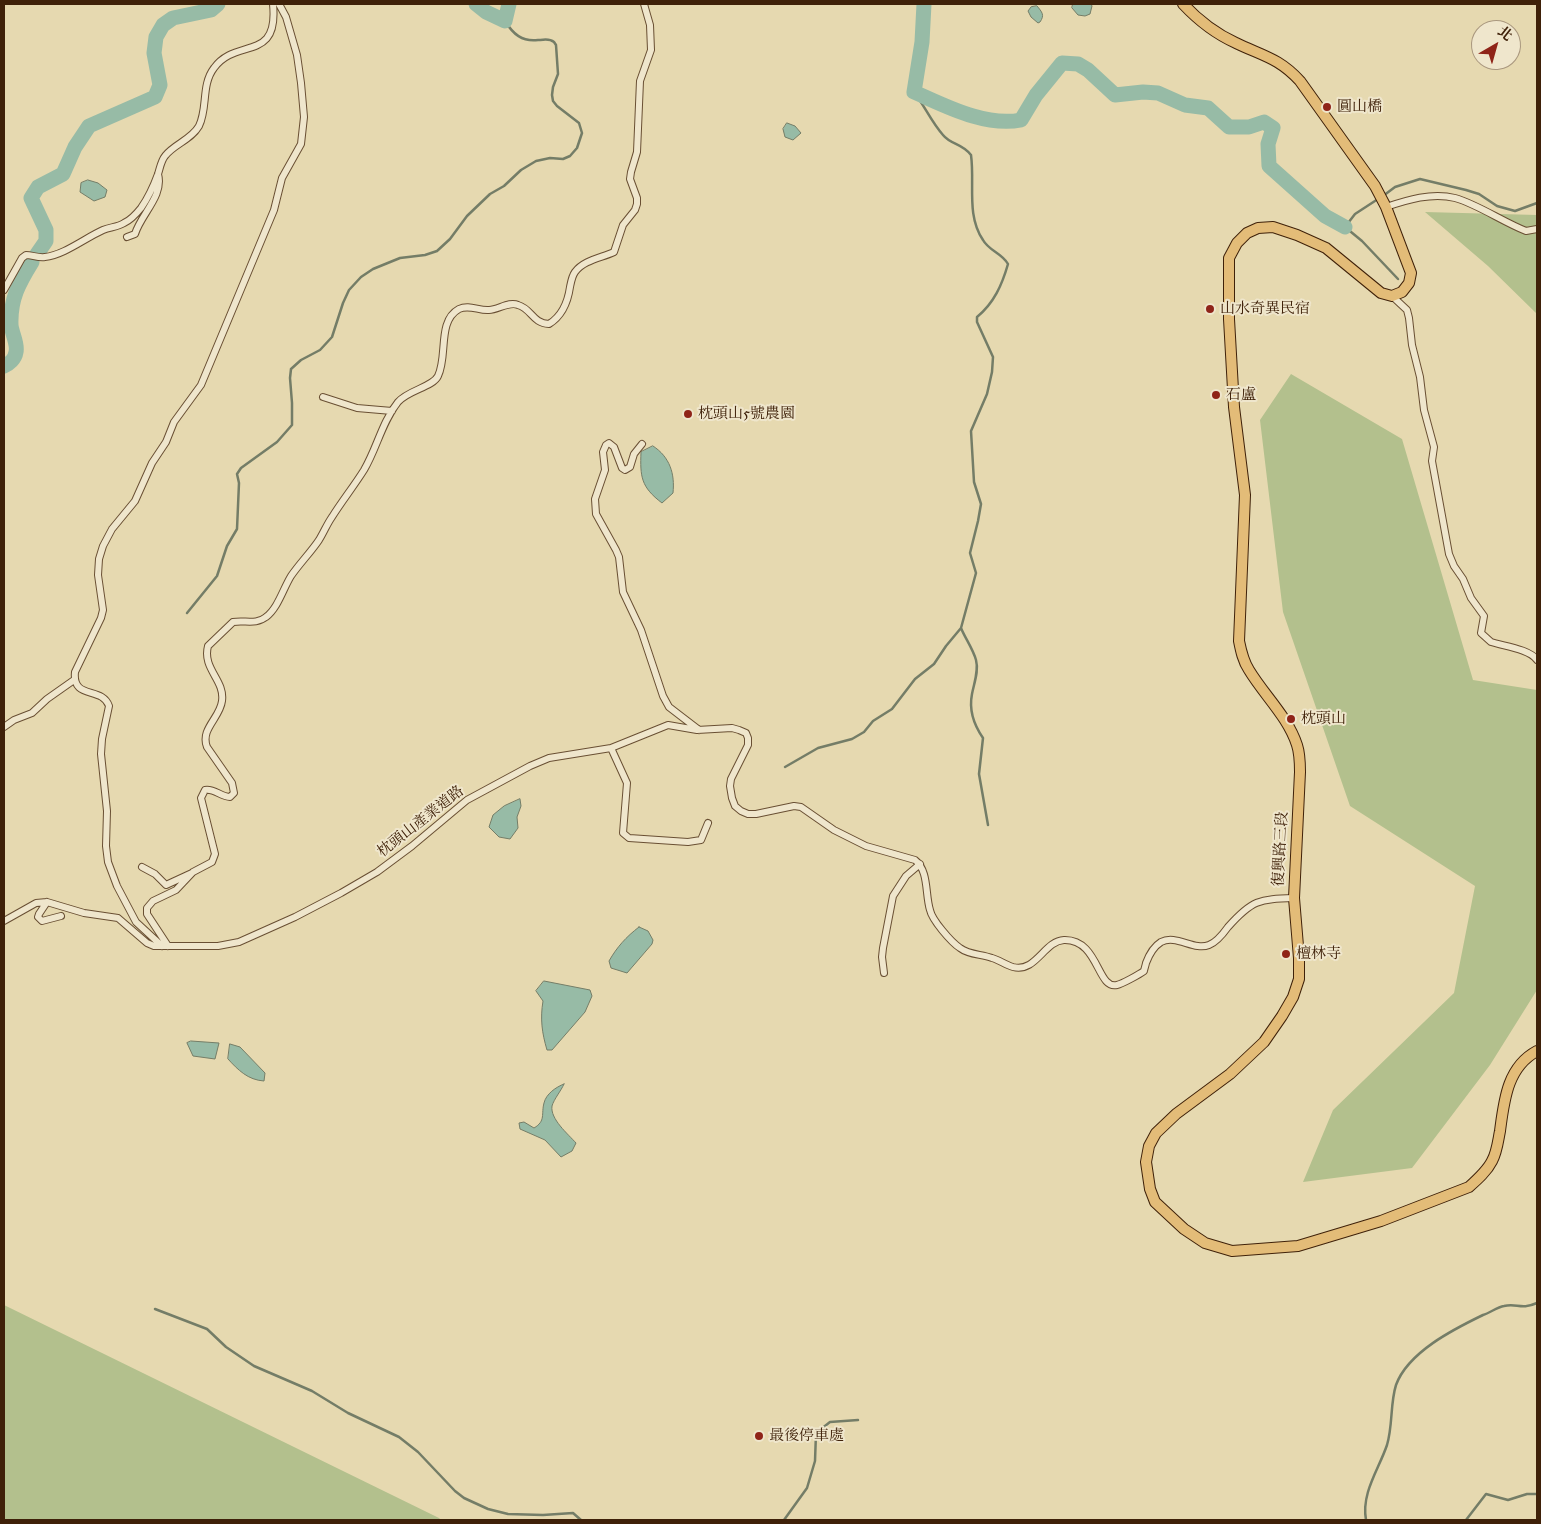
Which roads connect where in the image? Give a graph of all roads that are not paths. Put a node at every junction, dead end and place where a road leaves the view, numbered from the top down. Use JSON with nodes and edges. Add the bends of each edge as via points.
{"nodes":[{"id":1,"x":273,"y":4,"type":"edge"},
{"id":2,"x":279,"y":4,"type":"edge"},
{"id":3,"x":644,"y":4,"type":"edge"},
{"id":4,"x":1183,"y":4,"type":"edge"},
{"id":5,"x":158,"y":174,"type":"junction"},
{"id":6,"x":1384,"y":205,"type":"junction"},
{"id":7,"x":1537,"y":229,"type":"edge"},
{"id":8,"x":127,"y":237,"type":"dead end"},
{"id":9,"x":4,"y":290,"type":"edge"},
{"id":10,"x":1392,"y":296,"type":"junction"},
{"id":11,"x":323,"y":397,"type":"dead end"},
{"id":12,"x":392,"y":411,"type":"junction"},
{"id":13,"x":642,"y":444,"type":"dead end"},
{"id":14,"x":1537,"y":660,"type":"edge"},
{"id":15,"x":74,"y":680,"type":"junction"},
{"id":16,"x":4,"y":727,"type":"edge"},
{"id":17,"x":699,"y":730,"type":"junction"},
{"id":18,"x":611,"y":748,"type":"junction"},
{"id":19,"x":708,"y":823,"type":"dead end"},
{"id":20,"x":920,"y":864,"type":"junction"},
{"id":21,"x":142,"y":867,"type":"dead end"},
{"id":22,"x":194,"y":872,"type":"junction"},
{"id":23,"x":1294,"y":898,"type":"junction"},
{"id":24,"x":47,"y":902,"type":"junction"},
{"id":25,"x":61,"y":916,"type":"dead end"},
{"id":26,"x":4,"y":920,"type":"edge"},
{"id":27,"x":165,"y":946,"type":"junction"},
{"id":28,"x":884,"y":973,"type":"dead end"},
{"id":29,"x":1537,"y":1051,"type":"edge"}],
"edges":[{"from":1,"to":5,"type":"street","via":[[268,38],[264,43],[234,52],[213,69],[207,81],[199,126],[166,155]]},
{"from":2,"to":15,"type":"street","via":[[286,17],[302,82],[304,117],[301,144],[282,178],[274,210],[201,385],[174,422],[135,500],[103,546],[98,575],[103,610]]},
{"from":3,"to":12,"type":"street","via":[[650,25],[651,50],[640,81],[637,152],[630,179],[637,204],[623,226],[614,252],[584,264],[575,272],[567,300],[549,324],[536,320],[518,304],[486,311],[464,307],[458,310],[445,332],[441,368],[436,380],[406,395]]},
{"from":4,"to":6,"type":"main road","via":[[1212,30],[1273,58],[1289,69],[1375,186]]},
{"from":5,"to":8,"type":"street","via":[[160,182],[155,199],[136,234]]},
{"from":5,"to":9,"type":"street","via":[[141,208],[124,224],[103,230],[46,257],[26,255]]},
{"from":6,"to":7,"type":"street","via":[[1407,199],[1452,197],[1526,231]]},
{"from":6,"to":10,"type":"main road","via":[[1411,273],[1402,292]]},
{"from":10,"to":14,"type":"street","via":[[1407,310],[1409,318],[1424,410],[1434,447],[1432,461],[1449,554],[1484,616],[1481,633],[1491,642],[1528,652]]},
{"from":10,"to":23,"type":"main road","name":"復興路三段","via":[[1381,293],[1326,248],[1273,227],[1247,233],[1229,258],[1234,407],[1244,495],[1239,641],[1248,670],[1287,724],[1300,756]]},
{"from":11,"to":12,"type":"street","via":[[357,408]]},
{"from":12,"to":22,"type":"street","via":[[364,469],[319,540],[297,567],[271,612],[257,622],[233,622],[208,646],[208,661],[220,686],[222,703],[208,727],[205,742],[232,783],[234,793],[230,797],[208,789],[202,793],[215,854],[212,862]]},
{"from":13,"to":17,"type":"street","via":[[630,467],[625,470],[614,447],[606,445],[603,452],[605,470],[595,507],[619,557],[623,592],[641,630],[663,696],[669,707]]},
{"from":15,"to":16,"type":"street","via":[[32,713]]},
{"from":15,"to":27,"type":"street","via":[[84,691],[102,697],[109,706],[101,754],[108,862],[136,922]]},
{"from":17,"to":18,"type":"street","name":"枕頭山產業道路","via":[[668,725]]},
{"from":17,"to":20,"type":"street","name":"枕頭山產業道路","via":[[732,728],[746,733],[748,745],[730,786],[732,798],[741,811],[756,814],[801,807],[834,830],[866,846],[908,857]]},
{"from":18,"to":19,"type":"street","via":[[627,783],[623,833],[629,838],[701,840]]},
{"from":18,"to":27,"type":"street","name":"枕頭山產業道路","via":[[549,758],[530,766],[467,800],[377,872],[302,913],[239,942],[218,946]]},
{"from":20,"to":23,"type":"street","via":[[932,916],[964,951],[1023,968],[1055,943],[1073,941],[1092,954],[1104,981],[1115,986],[1144,970],[1152,949],[1162,942],[1211,944],[1256,902]]},
{"from":20,"to":28,"type":"street","via":[[906,876],[893,896],[883,948]]},
{"from":21,"to":22,"type":"street","via":[[166,885]]},
{"from":22,"to":27,"type":"street","via":[[176,890],[153,901],[147,908],[147,914]]},
{"from":23,"to":29,"type":"main road","name":"復興路三段","via":[[1298,979],[1293,997],[1282,1016],[1264,1042],[1230,1074],[1156,1132],[1149,1146],[1147,1177],[1156,1202],[1184,1229],[1205,1243],[1232,1251],[1298,1246],[1381,1221],[1469,1187],[1493,1161],[1505,1092],[1510,1081],[1521,1063]]},
{"from":24,"to":25,"type":"street","via":[[38,917],[42,921]]},
{"from":24,"to":26,"type":"street","via":[[36,903]]},
{"from":24,"to":27,"type":"street","name":"枕頭山產業道路","via":[[84,913],[118,918],[148,943]]}]}
